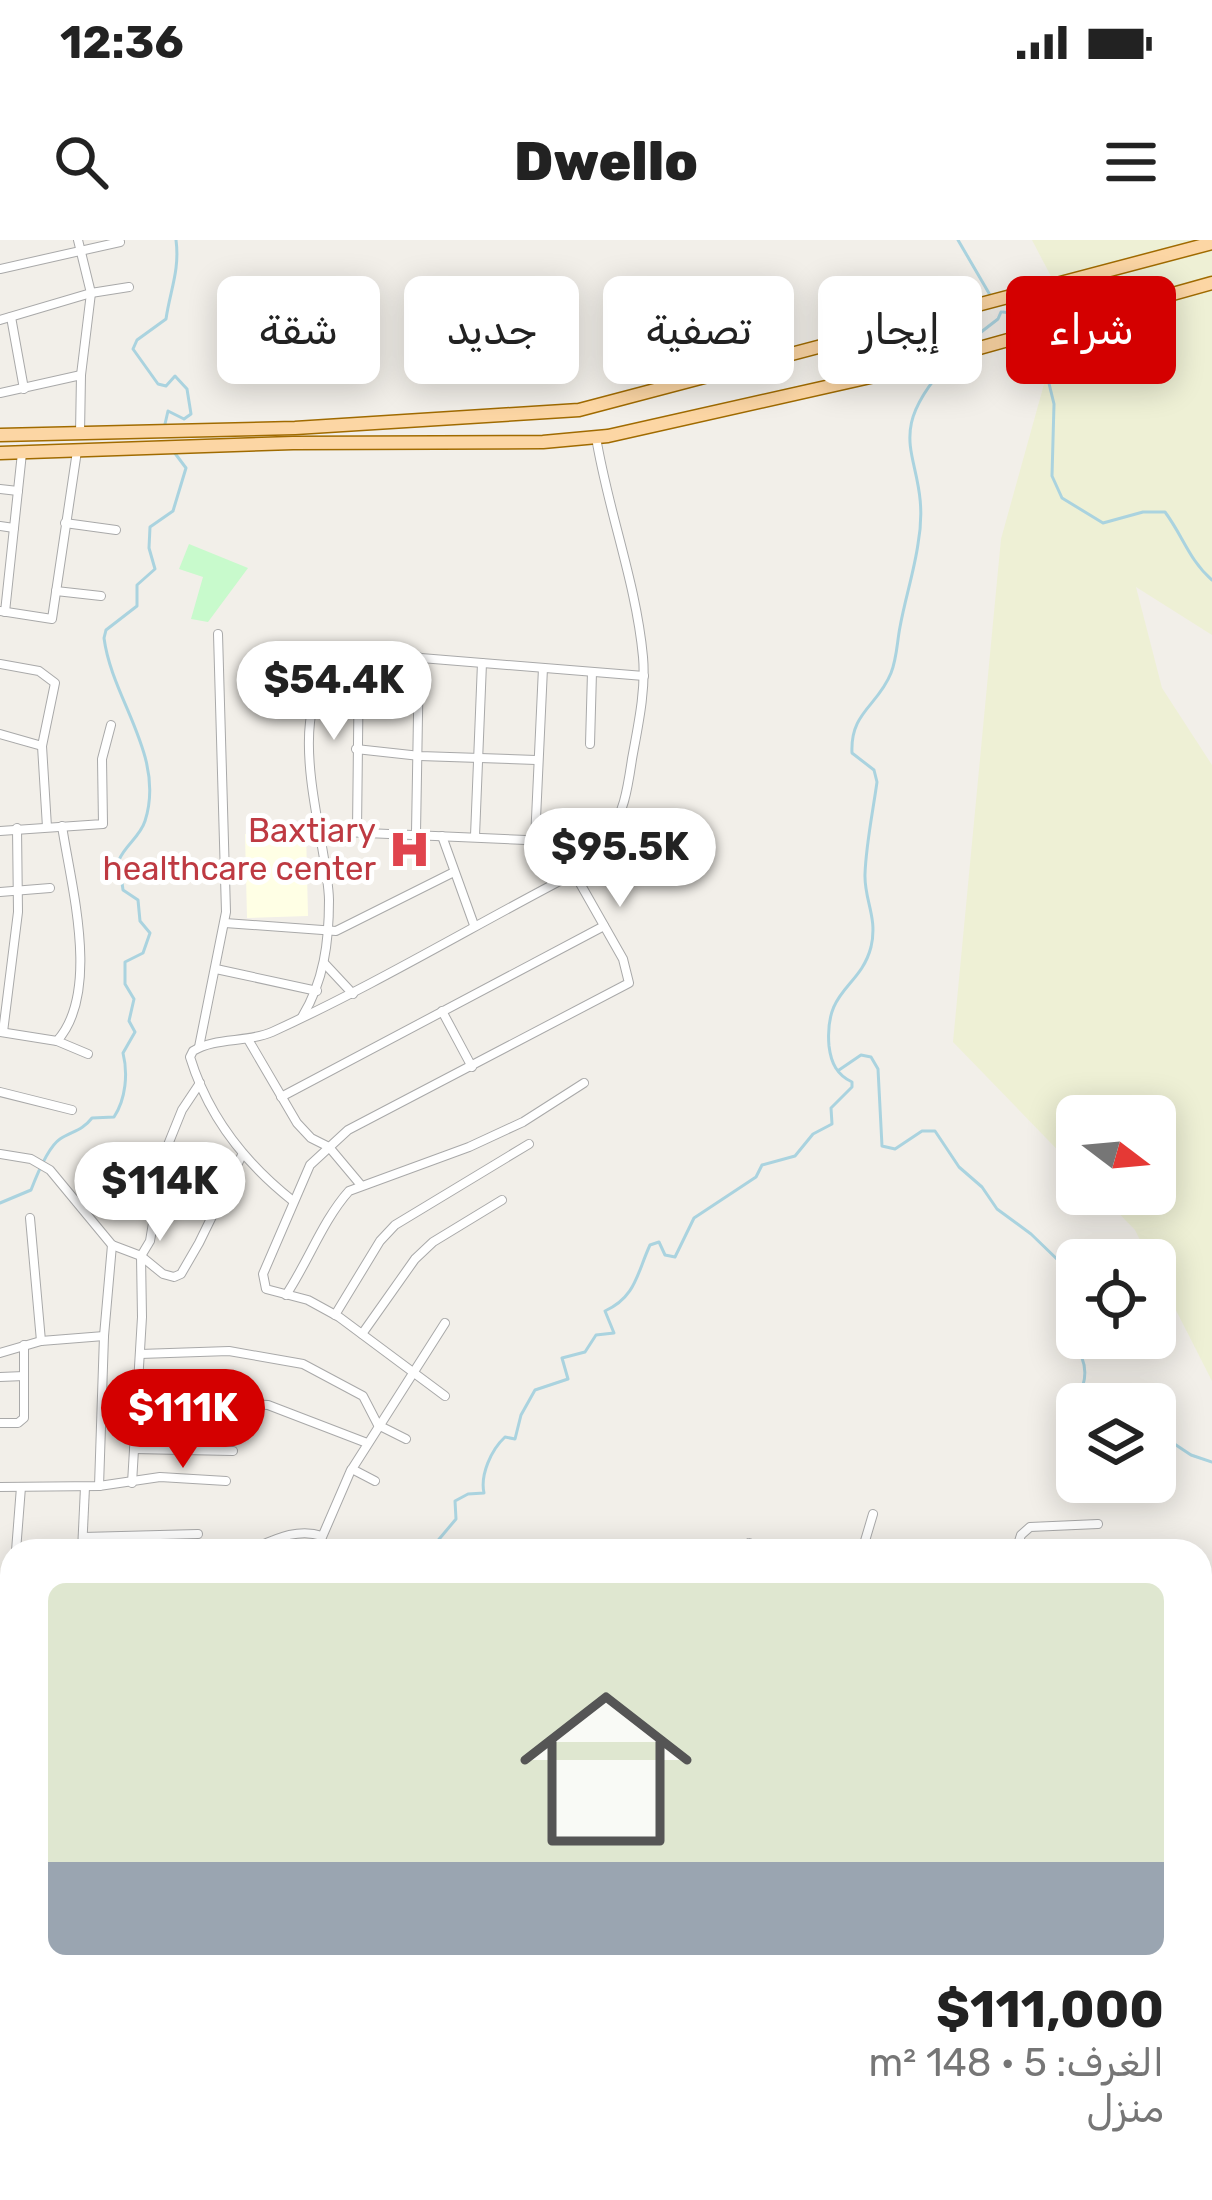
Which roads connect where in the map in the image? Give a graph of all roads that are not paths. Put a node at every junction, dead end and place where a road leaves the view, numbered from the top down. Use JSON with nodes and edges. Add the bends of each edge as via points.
{"nodes":[{"id":1,"x":120,"y":242,"type":"edge"},
{"id":2,"x":1212,"y":243,"type":"edge"},
{"id":3,"x":79,"y":245,"type":"edge"},
{"id":4,"x":0,"y":269,"type":"edge"},
{"id":5,"x":1212,"y":284,"type":"edge"},
{"id":6,"x":129,"y":287,"type":"dead end"},
{"id":7,"x":91,"y":293,"type":"junction"},
{"id":8,"x":11,"y":316,"type":"junction"},
{"id":9,"x":0,"y":320,"type":"edge"},
{"id":10,"x":81,"y":376,"type":"junction"},
{"id":11,"x":24,"y":389,"type":"junction"},
{"id":12,"x":0,"y":394,"type":"edge"},
{"id":13,"x":80,"y":434,"type":"junction"},
{"id":14,"x":0,"y":435,"type":"edge"},
{"id":15,"x":294,"y":435,"type":"junction"},
{"id":16,"x":596,"y":437,"type":"junction"},
{"id":17,"x":77,"y":451,"type":"junction"},
{"id":18,"x":0,"y":453,"type":"edge"},
{"id":19,"x":22,"y":453,"type":"junction"},
{"id":20,"x":0,"y":489,"type":"edge"},
{"id":21,"x":17,"y":491,"type":"junction"},
{"id":22,"x":65,"y":523,"type":"junction"},
{"id":23,"x":0,"y":526,"type":"edge"},
{"id":24,"x":14,"y":528,"type":"junction"},
{"id":25,"x":116,"y":530,"type":"dead end"},
{"id":26,"x":5,"y":565,"type":"edge"},
{"id":27,"x":56,"y":591,"type":"junction"},
{"id":28,"x":101,"y":596,"type":"dead end"},
{"id":29,"x":2,"y":612,"type":"edge"},
{"id":30,"x":218,"y":634,"type":"dead end"},
{"id":31,"x":359,"y":656,"type":"junction"},
{"id":32,"x":418,"y":656,"type":"junction"},
{"id":33,"x":482,"y":663,"type":"junction"},
{"id":34,"x":0,"y":664,"type":"edge"},
{"id":35,"x":543,"y":668,"type":"junction"},
{"id":36,"x":592,"y":672,"type":"junction"},
{"id":37,"x":644,"y":676,"type":"junction"},
{"id":38,"x":111,"y":725,"type":"dead end"},
{"id":39,"x":0,"y":734,"type":"edge"},
{"id":40,"x":590,"y":745,"type":"dead end"},
{"id":41,"x":42,"y":746,"type":"junction"},
{"id":42,"x":356,"y":749,"type":"junction"},
{"id":43,"x":420,"y":756,"type":"junction"},
{"id":44,"x":480,"y":757,"type":"junction"},
{"id":45,"x":536,"y":760,"type":"junction"},
{"id":46,"x":619,"y":820,"type":"junction"},
{"id":47,"x":62,"y":826,"type":"junction"},
{"id":48,"x":47,"y":827,"type":"junction"},
{"id":49,"x":17,"y":828,"type":"junction"},
{"id":50,"x":0,"y":831,"type":"edge"},
{"id":51,"x":320,"y":831,"type":"junction"},
{"id":52,"x":357,"y":831,"type":"junction"},
{"id":53,"x":416,"y":833,"type":"junction"},
{"id":54,"x":442,"y":836,"type":"junction"},
{"id":55,"x":475,"y":836,"type":"junction"},
{"id":56,"x":669,"y":837,"type":"dead end"},
{"id":57,"x":535,"y":840,"type":"junction"},
{"id":58,"x":556,"y":841,"type":"junction"},
{"id":59,"x":454,"y":872,"type":"junction"},
{"id":60,"x":574,"y":874,"type":"junction"},
{"id":61,"x":50,"y":888,"type":"dead end"},
{"id":62,"x":0,"y":892,"type":"edge"},
{"id":63,"x":18,"y":892,"type":"junction"},
{"id":64,"x":225,"y":923,"type":"junction"},
{"id":65,"x":474,"y":926,"type":"junction"},
{"id":66,"x":604,"y":926,"type":"junction"},
{"id":67,"x":327,"y":931,"type":"junction"},
{"id":68,"x":324,"y":964,"type":"junction"},
{"id":69,"x":216,"y":969,"type":"junction"},
{"id":70,"x":6,"y":972,"type":"edge"},
{"id":71,"x":317,"y":991,"type":"junction"},
{"id":72,"x":352,"y":994,"type":"junction"},
{"id":73,"x":442,"y":1011,"type":"junction"},
{"id":74,"x":302,"y":1017,"type":"junction"},
{"id":75,"x":2,"y":1032,"type":"edge"},
{"id":76,"x":249,"y":1040,"type":"junction"},
{"id":77,"x":57,"y":1042,"type":"junction"},
{"id":78,"x":199,"y":1047,"type":"junction"},
{"id":79,"x":88,"y":1054,"type":"dead end"},
{"id":80,"x":472,"y":1067,"type":"junction"},
{"id":81,"x":200,"y":1083,"type":"junction"},
{"id":82,"x":584,"y":1083,"type":"dead end"},
{"id":83,"x":0,"y":1092,"type":"edge"},
{"id":84,"x":281,"y":1097,"type":"junction"},
{"id":85,"x":73,"y":1109,"type":"dead end"},
{"id":86,"x":529,"y":1144,"type":"dead end"},
{"id":87,"x":329,"y":1147,"type":"junction"},
{"id":88,"x":106,"y":1151,"type":"dead end"},
{"id":89,"x":0,"y":1154,"type":"edge"},
{"id":90,"x":144,"y":1154,"type":"dead end"},
{"id":91,"x":242,"y":1155,"type":"junction"},
{"id":92,"x":161,"y":1162,"type":"junction"},
{"id":93,"x":360,"y":1184,"type":"junction"},
{"id":94,"x":223,"y":1194,"type":"junction"},
{"id":95,"x":502,"y":1200,"type":"dead end"},
{"id":96,"x":293,"y":1202,"type":"junction"},
{"id":97,"x":30,"y":1218,"type":"dead end"},
{"id":98,"x":112,"y":1245,"type":"junction"},
{"id":99,"x":141,"y":1256,"type":"junction"},
{"id":100,"x":286,"y":1295,"type":"junction"},
{"id":101,"x":335,"y":1315,"type":"junction"},
{"id":102,"x":445,"y":1323,"type":"dead end"},
{"id":103,"x":362,"y":1334,"type":"junction"},
{"id":104,"x":104,"y":1336,"type":"junction"},
{"id":105,"x":41,"y":1341,"type":"junction"},
{"id":106,"x":24,"y":1345,"type":"junction"},
{"id":107,"x":0,"y":1353,"type":"edge"},
{"id":108,"x":140,"y":1354,"type":"junction"},
{"id":109,"x":410,"y":1374,"type":"junction"},
{"id":110,"x":24,"y":1376,"type":"junction"},
{"id":111,"x":0,"y":1377,"type":"edge"},
{"id":112,"x":445,"y":1396,"type":"dead end"},
{"id":113,"x":138,"y":1400,"type":"junction"},
{"id":114,"x":0,"y":1423,"type":"edge"},
{"id":115,"x":378,"y":1425,"type":"junction"},
{"id":116,"x":406,"y":1439,"type":"dead end"},
{"id":117,"x":367,"y":1443,"type":"junction"},
{"id":118,"x":134,"y":1449,"type":"junction"},
{"id":119,"x":233,"y":1451,"type":"dead end"},
{"id":120,"x":352,"y":1468,"type":"junction"},
{"id":121,"x":226,"y":1481,"type":"dead end"},
{"id":122,"x":375,"y":1481,"type":"dead end"},
{"id":123,"x":132,"y":1483,"type":"junction"},
{"id":124,"x":99,"y":1486,"type":"junction"},
{"id":125,"x":0,"y":1487,"type":"edge"},
{"id":126,"x":21,"y":1487,"type":"junction"},
{"id":127,"x":85,"y":1487,"type":"junction"},
{"id":128,"x":873,"y":1514,"type":"dead end"},
{"id":129,"x":1098,"y":1523,"type":"dead end"},
{"id":130,"x":198,"y":1534,"type":"dead end"},
{"id":131,"x":322,"y":1536,"type":"junction"},
{"id":132,"x":83,"y":1537,"type":"joint"},
{"id":133,"x":17,"y":1539,"type":"edge"},
{"id":134,"x":279,"y":1539,"type":"edge"},
{"id":135,"x":321,"y":1539,"type":"edge"},
{"id":136,"x":866,"y":1539,"type":"edge"},
{"id":137,"x":1020,"y":1539,"type":"edge"}],
"edges":[{"from":1,"to":3,"type":"street"},
{"from":2,"to":15,"type":"main road","via":[[579,410]]},
{"from":3,"to":4,"type":"street"},
{"from":3,"to":7,"type":"street"},
{"from":5,"to":16,"type":"main road","via":[[897,371]]},
{"from":6,"to":7,"type":"street"},
{"from":7,"to":8,"type":"street"},
{"from":7,"to":10,"type":"street"},
{"from":8,"to":9,"type":"street"},
{"from":8,"to":11,"type":"street"},
{"from":10,"to":11,"type":"street"},
{"from":10,"to":13,"type":"street"},
{"from":11,"to":12,"type":"street"},
{"from":13,"to":14,"type":"main road"},
{"from":13,"to":15,"type":"main road"},
{"from":15,"to":16,"type":"main road"},
{"from":15,"to":17,"type":"main road"},
{"from":16,"to":37,"type":"street"},
{"from":17,"to":19,"type":"main road"},
{"from":17,"to":22,"type":"street"},
{"from":18,"to":19,"type":"main road"},
{"from":19,"to":21,"type":"street"},
{"from":20,"to":21,"type":"street"},
{"from":21,"to":24,"type":"street"},
{"from":22,"to":25,"type":"street"},
{"from":22,"to":27,"type":"street"},
{"from":23,"to":24,"type":"street"},
{"from":24,"to":26,"type":"street"},
{"from":26,"to":29,"type":"street"},
{"from":27,"to":28,"type":"street"},
{"from":27,"to":29,"type":"street","via":[[52,619]]},
{"from":30,"to":64,"type":"street"},
{"from":31,"to":32,"type":"street"},
{"from":31,"to":42,"type":"street"},
{"from":31,"to":51,"type":"street","via":[[331,671],[313,712],[308,760]]},
{"from":32,"to":33,"type":"street"},
{"from":32,"to":43,"type":"street"},
{"from":33,"to":35,"type":"street"},
{"from":33,"to":44,"type":"street"},
{"from":34,"to":41,"type":"street","via":[[39,671],[55,683]]},
{"from":35,"to":36,"type":"street"},
{"from":35,"to":45,"type":"street"},
{"from":36,"to":37,"type":"street"},
{"from":36,"to":40,"type":"street"},
{"from":37,"to":46,"type":"street"},
{"from":38,"to":47,"type":"street","via":[[102,758],[104,824]]},
{"from":39,"to":41,"type":"street"},
{"from":41,"to":48,"type":"street"},
{"from":42,"to":43,"type":"street"},
{"from":42,"to":52,"type":"street"},
{"from":43,"to":44,"type":"street"},
{"from":43,"to":53,"type":"street"},
{"from":44,"to":45,"type":"street"},
{"from":44,"to":55,"type":"street"},
{"from":45,"to":57,"type":"street"},
{"from":46,"to":56,"type":"street"},
{"from":46,"to":58,"type":"street","via":[[606,838]]},
{"from":47,"to":48,"type":"street"},
{"from":47,"to":77,"type":"street","via":[[80,985]]},
{"from":48,"to":49,"type":"street"},
{"from":49,"to":50,"type":"street"},
{"from":49,"to":63,"type":"street"},
{"from":51,"to":52,"type":"street"},
{"from":51,"to":67,"type":"street"},
{"from":52,"to":53,"type":"street"},
{"from":53,"to":54,"type":"street"},
{"from":54,"to":55,"type":"street"},
{"from":54,"to":59,"type":"street"},
{"from":55,"to":57,"type":"street"},
{"from":57,"to":58,"type":"street"},
{"from":58,"to":60,"type":"street"},
{"from":59,"to":65,"type":"street"},
{"from":59,"to":67,"type":"street"},
{"from":60,"to":65,"type":"street"},
{"from":60,"to":66,"type":"street"},
{"from":61,"to":63,"type":"street"},
{"from":62,"to":63,"type":"street"},
{"from":63,"to":70,"type":"street"},
{"from":64,"to":67,"type":"street"},
{"from":64,"to":69,"type":"street"},
{"from":65,"to":72,"type":"street"},
{"from":66,"to":73,"type":"street"},
{"from":66,"to":80,"type":"street","via":[[629,983]]},
{"from":67,"to":68,"type":"street"},
{"from":68,"to":71,"type":"street"},
{"from":68,"to":72,"type":"street"},
{"from":69,"to":71,"type":"street"},
{"from":69,"to":78,"type":"street"},
{"from":70,"to":75,"type":"street"},
{"from":71,"to":74,"type":"street"},
{"from":72,"to":74,"type":"street"},
{"from":73,"to":80,"type":"street"},
{"from":73,"to":84,"type":"street"},
{"from":74,"to":76,"type":"street"},
{"from":75,"to":77,"type":"street"},
{"from":76,"to":78,"type":"street"},
{"from":76,"to":84,"type":"street"},
{"from":77,"to":79,"type":"street"},
{"from":78,"to":81,"type":"street","via":[[190,1057]]},
{"from":80,"to":87,"type":"street"},
{"from":81,"to":91,"type":"street"},
{"from":81,"to":92,"type":"street"},
{"from":82,"to":93,"type":"street","via":[[469,1147]]},
{"from":83,"to":85,"type":"street"},
{"from":84,"to":87,"type":"street","via":[[311,1138]]},
{"from":86,"to":101,"type":"street","via":[[395,1225]]},
{"from":87,"to":93,"type":"street"},
{"from":87,"to":96,"type":"street","via":[[310,1165]]},
{"from":88,"to":99,"type":"street","via":[[151,1212]]},
{"from":89,"to":98,"type":"street","via":[[50,1170]]},
{"from":90,"to":92,"type":"street"},
{"from":91,"to":94,"type":"street"},
{"from":91,"to":96,"type":"street"},
{"from":92,"to":94,"type":"street"},
{"from":93,"to":100,"type":"street","via":[[335,1205]]},
{"from":94,"to":99,"type":"street","via":[[181,1274],[163,1274]]},
{"from":95,"to":103,"type":"street","via":[[415,1258]]},
{"from":96,"to":100,"type":"street","via":[[263,1274],[266,1289]]},
{"from":97,"to":105,"type":"street"},
{"from":98,"to":99,"type":"street"},
{"from":98,"to":104,"type":"street"},
{"from":99,"to":108,"type":"street"},
{"from":100,"to":101,"type":"street"},
{"from":101,"to":103,"type":"street"},
{"from":102,"to":109,"type":"street"},
{"from":103,"to":109,"type":"street"},
{"from":104,"to":105,"type":"street"},
{"from":104,"to":124,"type":"street"},
{"from":105,"to":106,"type":"street"},
{"from":106,"to":107,"type":"street"},
{"from":106,"to":110,"type":"street"},
{"from":108,"to":113,"type":"street"},
{"from":108,"to":115,"type":"street","via":[[285,1358],[363,1396]]},
{"from":109,"to":112,"type":"street"},
{"from":109,"to":115,"type":"street"},
{"from":110,"to":111,"type":"street"},
{"from":110,"to":114,"type":"street","via":[[22,1421]]},
{"from":113,"to":117,"type":"street","via":[[268,1405]]},
{"from":113,"to":118,"type":"street"},
{"from":115,"to":116,"type":"street"},
{"from":115,"to":117,"type":"street"},
{"from":117,"to":120,"type":"street"},
{"from":118,"to":119,"type":"street"},
{"from":118,"to":123,"type":"street"},
{"from":120,"to":122,"type":"street"},
{"from":120,"to":131,"type":"street"},
{"from":121,"to":123,"type":"street"},
{"from":123,"to":124,"type":"street"},
{"from":124,"to":127,"type":"street"},
{"from":125,"to":126,"type":"street"},
{"from":126,"to":127,"type":"street"},
{"from":126,"to":133,"type":"street"},
{"from":127,"to":132,"type":"street"},
{"from":128,"to":136,"type":"street"},
{"from":129,"to":137,"type":"street","via":[[1030,1527]]},
{"from":130,"to":132,"type":"street"},
{"from":131,"to":134,"type":"street","via":[[306,1531]]},
{"from":131,"to":135,"type":"street"}]}
